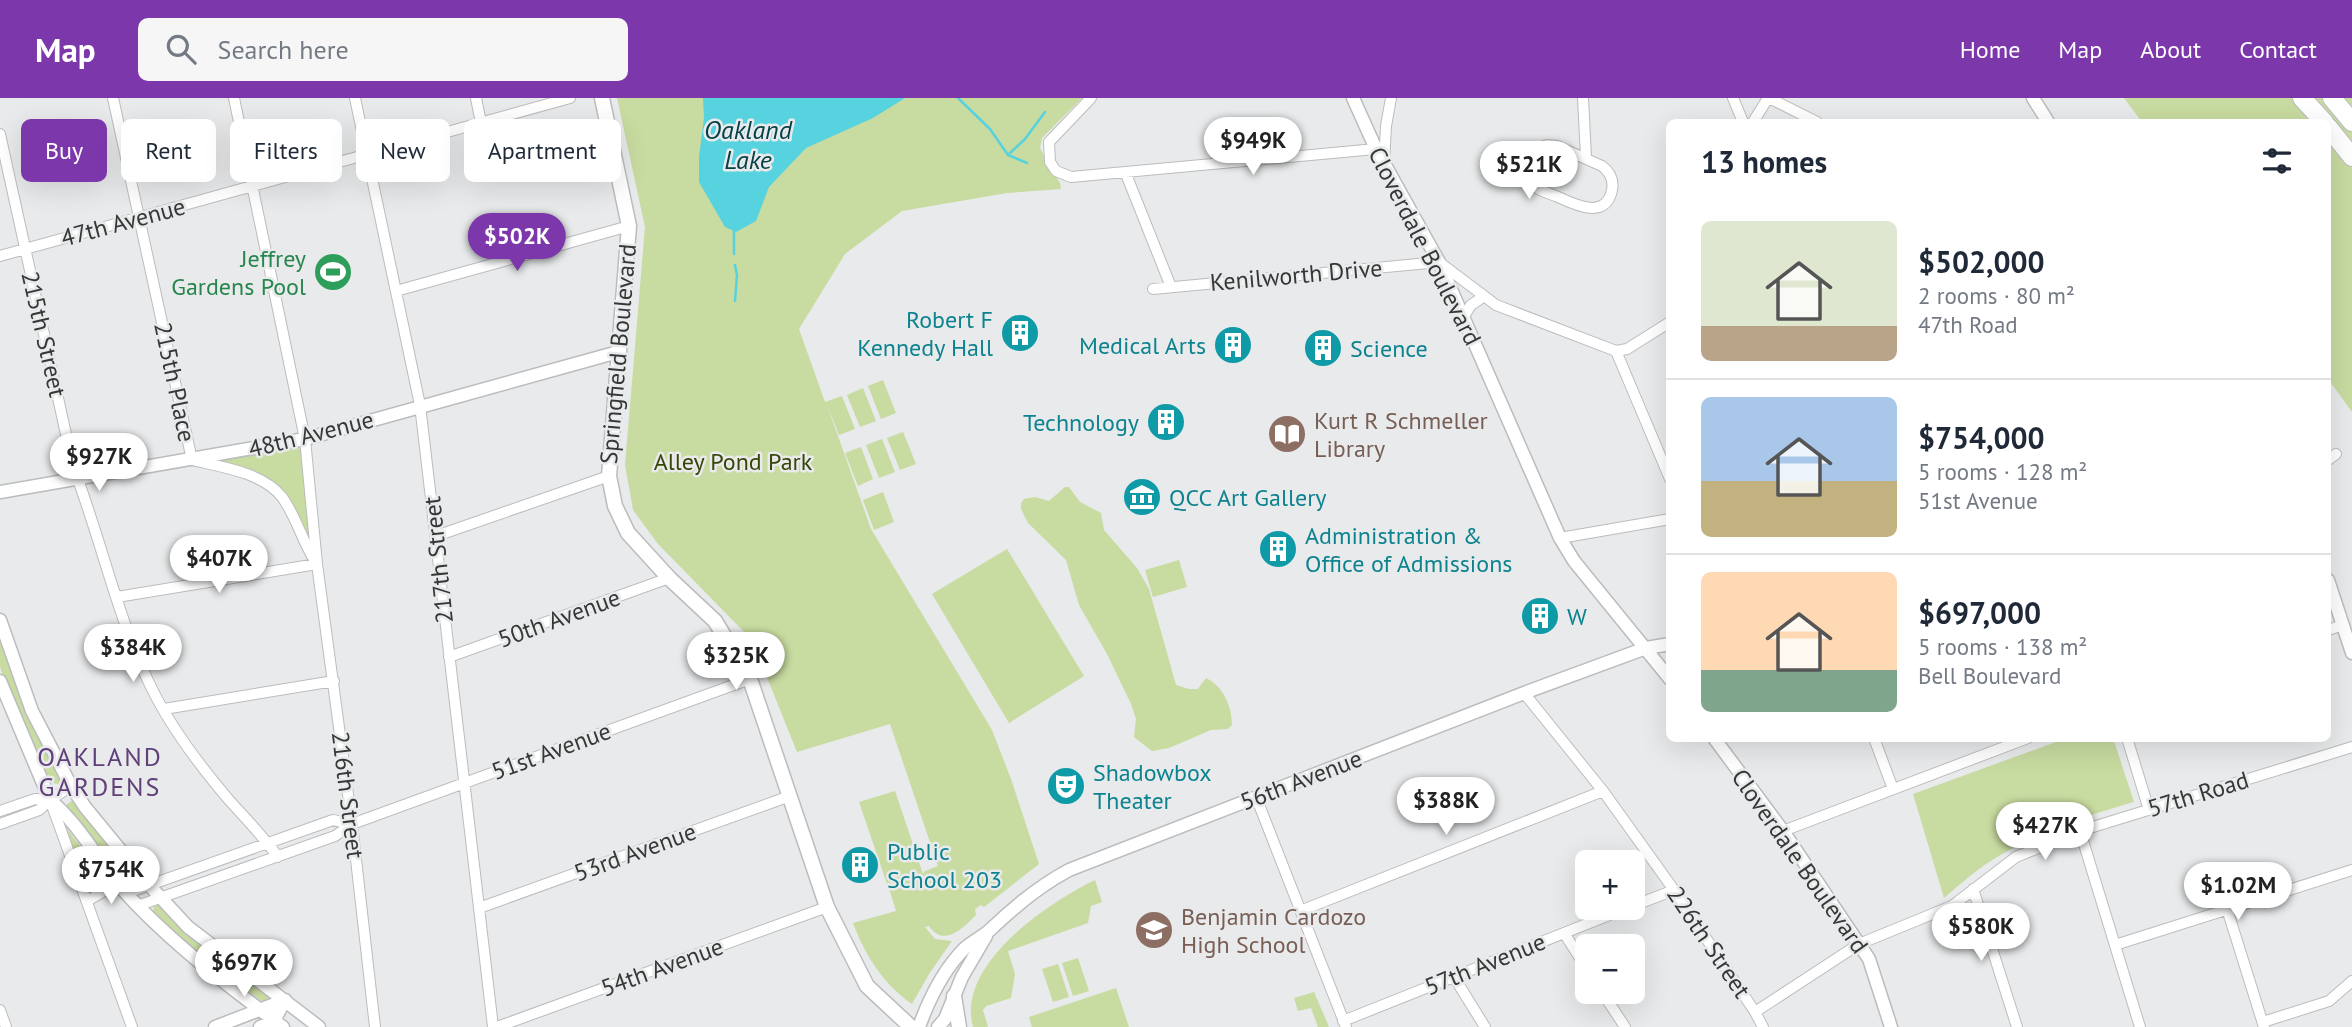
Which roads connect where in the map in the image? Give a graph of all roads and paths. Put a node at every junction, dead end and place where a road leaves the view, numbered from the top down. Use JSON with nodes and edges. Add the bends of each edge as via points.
{"nodes":[{"id":1,"x":113,"y":98,"type":"edge"},
{"id":2,"x":234,"y":98,"type":"edge"},
{"id":3,"x":355,"y":98,"type":"edge"},
{"id":4,"x":476,"y":98,"type":"edge"},
{"id":5,"x":570,"y":98,"type":"edge"},
{"id":6,"x":602,"y":98,"type":"edge"},
{"id":7,"x":1091,"y":98,"type":"edge"},
{"id":8,"x":1353,"y":98,"type":"edge"},
{"id":9,"x":1391,"y":98,"type":"edge"},
{"id":10,"x":1583,"y":98,"type":"edge"},
{"id":11,"x":1733,"y":98,"type":"edge"},
{"id":12,"x":1768,"y":98,"type":"edge"},
{"id":13,"x":2033,"y":98,"type":"edge"},
{"id":14,"x":2302,"y":98,"type":"edge"},
{"id":15,"x":2332,"y":98,"type":"edge"},
{"id":16,"x":359,"y":119,"type":"edge"},
{"id":17,"x":480,"y":119,"type":"edge"},
{"id":18,"x":495,"y":119,"type":"edge"},
{"id":19,"x":1742,"y":119,"type":"edge"},
{"id":20,"x":1755,"y":119,"type":"edge"},
{"id":21,"x":1811,"y":119,"type":"edge"},
{"id":22,"x":2046,"y":119,"type":"edge"},
{"id":23,"x":2321,"y":119,"type":"edge"},
{"id":24,"x":2352,"y":122,"type":"edge"},
{"id":25,"x":2331,"y":131,"type":"edge"},
{"id":26,"x":0,"y":135,"type":"edge"},
{"id":27,"x":1376,"y":149,"type":"junction"},
{"id":28,"x":2352,"y":157,"type":"edge"},
{"id":29,"x":356,"y":158,"type":"edge"},
{"id":30,"x":1586,"y":158,"type":"junction"},
{"id":31,"x":1384,"y":164,"type":"junction"},
{"id":32,"x":1126,"y":174,"type":"junction"},
{"id":33,"x":373,"y":182,"type":"edge"},
{"id":34,"x":253,"y":186,"type":"junction"},
{"id":35,"x":139,"y":217,"type":"junction"},
{"id":36,"x":629,"y":226,"type":"junction"},
{"id":37,"x":25,"y":249,"type":"junction"},
{"id":38,"x":0,"y":256,"type":"edge"},
{"id":39,"x":1439,"y":262,"type":"junction"},
{"id":40,"x":1171,"y":287,"type":"junction"},
{"id":41,"x":1153,"y":289,"type":"dead end"},
{"id":42,"x":396,"y":290,"type":"junction"},
{"id":43,"x":1483,"y":297,"type":"junction"},
{"id":44,"x":1464,"y":316,"type":"junction"},
{"id":45,"x":1666,"y":325,"type":"edge"},
{"id":46,"x":1616,"y":351,"type":"junction"},
{"id":47,"x":618,"y":352,"type":"junction"},
{"id":48,"x":421,"y":405,"type":"junction"},
{"id":49,"x":305,"y":439,"type":"junction"},
{"id":50,"x":192,"y":460,"type":"junction"},
{"id":51,"x":1666,"y":470,"type":"edge"},
{"id":52,"x":609,"y":476,"type":"junction"},
{"id":53,"x":78,"y":480,"type":"junction"},
{"id":54,"x":0,"y":492,"type":"edge"},
{"id":55,"x":1666,"y":520,"type":"edge"},
{"id":56,"x":436,"y":536,"type":"junction"},
{"id":57,"x":1560,"y":538,"type":"junction"},
{"id":58,"x":317,"y":564,"type":"junction"},
{"id":59,"x":669,"y":578,"type":"junction"},
{"id":60,"x":2331,"y":589,"type":"edge"},
{"id":61,"x":117,"y":597,"type":"junction"},
{"id":62,"x":0,"y":620,"type":"edge"},
{"id":63,"x":2343,"y":625,"type":"junction"},
{"id":64,"x":2331,"y":629,"type":"edge"},
{"id":65,"x":1666,"y":645,"type":"edge"},
{"id":66,"x":1646,"y":648,"type":"junction"},
{"id":67,"x":2352,"y":653,"type":"edge"},
{"id":68,"x":449,"y":657,"type":"junction"},
{"id":69,"x":1666,"y":674,"type":"edge"},
{"id":70,"x":750,"y":679,"type":"junction"},
{"id":71,"x":0,"y":681,"type":"edge"},
{"id":72,"x":334,"y":681,"type":"junction"},
{"id":73,"x":1524,"y":693,"type":"junction"},
{"id":74,"x":164,"y":709,"type":"junction"},
{"id":75,"x":1717,"y":742,"type":"edge"},
{"id":76,"x":1875,"y":742,"type":"edge"},
{"id":77,"x":2128,"y":742,"type":"edge"},
{"id":78,"x":2002,"y":743,"type":"edge"},
{"id":79,"x":2352,"y":747,"type":"edge"},
{"id":80,"x":464,"y":783,"type":"junction"},
{"id":81,"x":71,"y":786,"type":"junction"},
{"id":82,"x":1893,"y":789,"type":"junction"},
{"id":83,"x":1603,"y":792,"type":"junction"},
{"id":84,"x":790,"y":796,"type":"junction"},
{"id":85,"x":1256,"y":797,"type":"junction"},
{"id":86,"x":50,"y":800,"type":"junction"},
{"id":87,"x":2149,"y":810,"type":"junction"},
{"id":88,"x":0,"y":811,"type":"edge"},
{"id":89,"x":0,"y":824,"type":"edge"},
{"id":90,"x":352,"y":824,"type":"junction"},
{"id":91,"x":1783,"y":831,"type":"junction"},
{"id":92,"x":2080,"y":831,"type":"junction"},
{"id":93,"x":269,"y":844,"type":"junction"},
{"id":94,"x":278,"y":857,"type":"junction"},
{"id":95,"x":2352,"y":870,"type":"edge"},
{"id":96,"x":149,"y":885,"type":"junction"},
{"id":97,"x":123,"y":888,"type":"junction"},
{"id":98,"x":1973,"y":889,"type":"junction"},
{"id":99,"x":1674,"y":890,"type":"junction"},
{"id":100,"x":161,"y":898,"type":"junction"},
{"id":101,"x":87,"y":901,"type":"junction"},
{"id":102,"x":1645,"y":901,"type":"edge"},
{"id":103,"x":140,"y":905,"type":"junction"},
{"id":104,"x":827,"y":907,"type":"junction"},
{"id":105,"x":480,"y":908,"type":"junction"},
{"id":106,"x":2227,"y":909,"type":"junction"},
{"id":107,"x":1300,"y":911,"type":"junction"},
{"id":108,"x":1597,"y":920,"type":"edge"},
{"id":109,"x":988,"y":932,"type":"junction"},
{"id":110,"x":1564,"y":933,"type":"junction"},
{"id":111,"x":1859,"y":944,"type":"junction"},
{"id":112,"x":2115,"y":945,"type":"junction"},
{"id":113,"x":1575,"y":950,"type":"edge"},
{"id":114,"x":1454,"y":977,"type":"junction"},
{"id":115,"x":2352,"y":981,"type":"edge"},
{"id":116,"x":954,"y":996,"type":"junction"},
{"id":117,"x":285,"y":1000,"type":"junction"},
{"id":118,"x":1610,"y":1004,"type":"edge"},
{"id":119,"x":0,"y":1010,"type":"edge"},
{"id":120,"x":256,"y":1012,"type":"junction"},
{"id":121,"x":1755,"y":1012,"type":"junction"},
{"id":122,"x":279,"y":1024,"type":"edge"},
{"id":123,"x":1345,"y":1024,"type":"edge"},
{"id":124,"x":2264,"y":1025,"type":"edge"},
{"id":125,"x":6,"y":1027,"type":"edge"},
{"id":126,"x":132,"y":1027,"type":"edge"},
{"id":127,"x":215,"y":1027,"type":"edge"},
{"id":128,"x":258,"y":1027,"type":"edge"},
{"id":129,"x":319,"y":1027,"type":"edge"},
{"id":130,"x":374,"y":1027,"type":"edge"},
{"id":131,"x":495,"y":1027,"type":"edge"},
{"id":132,"x":911,"y":1027,"type":"edge"},
{"id":133,"x":919,"y":1027,"type":"edge"},
{"id":134,"x":938,"y":1027,"type":"edge"},
{"id":135,"x":960,"y":1027,"type":"edge"},
{"id":136,"x":1485,"y":1027,"type":"edge"},
{"id":137,"x":1625,"y":1027,"type":"edge"},
{"id":138,"x":1763,"y":1027,"type":"edge"},
{"id":139,"x":1891,"y":1027,"type":"edge"},
{"id":140,"x":2017,"y":1027,"type":"edge"},
{"id":141,"x":2140,"y":1027,"type":"edge"}],
"edges":[{"from":1,"to":35,"type":"street","name":"215th Place"},
{"from":2,"to":34,"type":"street","name":"216th Street"},
{"from":3,"to":16,"type":"street","name":"217th Street"},
{"from":4,"to":17,"type":"street"},
{"from":5,"to":18,"type":"street","name":"47th Avenue"},
{"from":6,"to":36,"type":"main road","name":"Springfield Boulevard"},
{"from":7,"to":32,"type":"street","via":[[1052,136],[1049,162],[1071,177]]},
{"from":8,"to":27,"type":"street","name":"Cloverdale Boulevard"},
{"from":9,"to":31,"type":"street"},
{"from":10,"to":30,"type":"street"},
{"from":11,"to":19,"type":"street"},
{"from":12,"to":20,"type":"street"},
{"from":12,"to":21,"type":"street"},
{"from":13,"to":22,"type":"street"},
{"from":14,"to":23,"type":"highway"},
{"from":15,"to":24,"type":"highway"},
{"from":25,"to":28,"type":"highway"},
{"from":26,"to":37,"type":"street","name":"215th Street"},
{"from":27,"to":31,"type":"street","name":"Cloverdale Boulevard"},
{"from":27,"to":32,"type":"street"},
{"from":29,"to":34,"type":"street","name":"47th Avenue"},
{"from":30,"to":30,"type":"street","via":[[1558,145],[1546,145],[1531,155],[1528,174],[1537,188],[1584,208],[1596,208],[1608,200],[1613,183],[1608,171]]},
{"from":31,"to":39,"type":"street","name":"Cloverdale Boulevard"},
{"from":32,"to":40,"type":"street"},
{"from":33,"to":42,"type":"street","name":"217th Street"},
{"from":34,"to":35,"type":"street","name":"47th Avenue"},
{"from":34,"to":49,"type":"street","name":"216th Street"},
{"from":35,"to":37,"type":"street","name":"47th Avenue"},
{"from":35,"to":50,"type":"street","name":"215th Place"},
{"from":36,"to":42,"type":"street"},
{"from":36,"to":47,"type":"main road","name":"Springfield Boulevard"},
{"from":37,"to":38,"type":"street","name":"47th Avenue"},
{"from":37,"to":53,"type":"street","name":"215th Street"},
{"from":39,"to":40,"type":"street","name":"Kenilworth Drive"},
{"from":39,"to":43,"type":"street"},
{"from":39,"to":44,"type":"street","name":"Cloverdale Boulevard"},
{"from":40,"to":41,"type":"street","name":"Kenilworth Drive"},
{"from":42,"to":48,"type":"street","name":"217th Street"},
{"from":43,"to":44,"type":"street"},
{"from":43,"to":46,"type":"street"},
{"from":44,"to":57,"type":"street","name":"Cloverdale Boulevard"},
{"from":45,"to":46,"type":"street"},
{"from":46,"to":51,"type":"street"},
{"from":47,"to":48,"type":"street","name":"48th Avenue"},
{"from":47,"to":52,"type":"main road","name":"Springfield Boulevard"},
{"from":48,"to":49,"type":"street","name":"48th Avenue"},
{"from":48,"to":56,"type":"street","name":"217th Street"},
{"from":49,"to":50,"type":"street","name":"48th Avenue"},
{"from":49,"to":58,"type":"street","name":"216th Street"},
{"from":50,"to":53,"type":"street","name":"48th Avenue"},
{"from":50,"to":58,"type":"street","name":"216th Street","via":[[264,482],[281,496]]},
{"from":52,"to":56,"type":"street"},
{"from":52,"to":59,"type":"main road","name":"Springfield Boulevard","via":[[615,506],[628,533]]},
{"from":53,"to":54,"type":"street","name":"48th Avenue"},
{"from":53,"to":61,"type":"street","name":"215th Street"},
{"from":55,"to":57,"type":"street"},
{"from":56,"to":68,"type":"street","name":"217th Street"},
{"from":57,"to":66,"type":"street","name":"Cloverdale Boulevard"},
{"from":58,"to":61,"type":"street"},
{"from":58,"to":72,"type":"street","name":"216th Street"},
{"from":59,"to":68,"type":"street","name":"50th Avenue"},
{"from":59,"to":70,"type":"main road","name":"Springfield Boulevard","via":[[715,621]]},
{"from":60,"to":63,"type":"street"},
{"from":61,"to":74,"type":"street","name":"215th Street","via":[[139,659]]},
{"from":62,"to":81,"type":"street","via":[[32,711]]},
{"from":63,"to":64,"type":"street"},
{"from":63,"to":67,"type":"street"},
{"from":65,"to":66,"type":"street","name":"56th Avenue"},
{"from":66,"to":69,"type":"street","name":"Cloverdale Boulevard"},
{"from":66,"to":73,"type":"street","name":"56th Avenue"},
{"from":68,"to":80,"type":"street","name":"217th Street"},
{"from":70,"to":80,"type":"street","name":"51st Avenue"},
{"from":70,"to":84,"type":"main road","name":"Springfield Boulevard"},
{"from":71,"to":86,"type":"street"},
{"from":72,"to":74,"type":"street"},
{"from":72,"to":90,"type":"street","name":"216th Street"},
{"from":73,"to":83,"type":"street","name":"226th Street"},
{"from":73,"to":85,"type":"street","name":"56th Avenue"},
{"from":74,"to":93,"type":"street","name":"215th Street","via":[[201,766]]},
{"from":75,"to":91,"type":"street","name":"Cloverdale Boulevard"},
{"from":76,"to":82,"type":"street"},
{"from":77,"to":87,"type":"street"},
{"from":78,"to":82,"type":"street"},
{"from":79,"to":87,"type":"street","name":"57th Road"},
{"from":80,"to":90,"type":"street","name":"51st Avenue"},
{"from":80,"to":105,"type":"street","name":"217th Street"},
{"from":81,"to":86,"type":"street"},
{"from":81,"to":96,"type":"street"},
{"from":82,"to":91,"type":"street"},
{"from":83,"to":99,"type":"street","name":"226th Street"},
{"from":83,"to":107,"type":"street"},
{"from":84,"to":104,"type":"main road","name":"Springfield Boulevard"},
{"from":84,"to":105,"type":"street","name":"53rd Avenue"},
{"from":85,"to":107,"type":"street"},
{"from":85,"to":109,"type":"street","name":"56th Avenue","via":[[1069,870],[1014,906]]},
{"from":86,"to":88,"type":"street","via":[[35,799]]},
{"from":86,"to":89,"type":"street","via":[[39,810]]},
{"from":86,"to":97,"type":"street"},
{"from":86,"to":101,"type":"street"},
{"from":87,"to":92,"type":"street","name":"57th Road"},
{"from":90,"to":93,"type":"street","name":"51st Avenue","via":[[332,820]]},
{"from":90,"to":94,"type":"street","name":"51st Avenue","via":[[335,836]]},
{"from":90,"to":130,"type":"street","name":"216th Street"},
{"from":91,"to":111,"type":"street","name":"Cloverdale Boulevard"},
{"from":92,"to":98,"type":"street","name":"57th Road","via":[[2016,857]]},
{"from":92,"to":112,"type":"street"},
{"from":93,"to":94,"type":"street","name":"215th Street"},
{"from":93,"to":96,"type":"street","name":"51st Avenue"},
{"from":94,"to":100,"type":"street","name":"51st Avenue"},
{"from":95,"to":106,"type":"street"},
{"from":96,"to":97,"type":"street","name":"51st Avenue"},
{"from":96,"to":100,"type":"street"},
{"from":97,"to":101,"type":"street","name":"51st Avenue"},
{"from":97,"to":103,"type":"street"},
{"from":98,"to":111,"type":"street","name":"57th Road","via":[[1952,906]]},
{"from":98,"to":140,"type":"street"},
{"from":99,"to":102,"type":"street"},
{"from":99,"to":121,"type":"street","name":"226th Street"},
{"from":100,"to":103,"type":"street","name":"51st Avenue"},
{"from":100,"to":117,"type":"street","via":[[188,927]]},
{"from":101,"to":126,"type":"street"},
{"from":103,"to":120,"type":"street"},
{"from":104,"to":131,"type":"street","name":"54th Avenue"},
{"from":104,"to":132,"type":"main road","name":"Springfield Boulevard","via":[[867,986]]},
{"from":105,"to":131,"type":"street","name":"217th Street"},
{"from":106,"to":112,"type":"street"},
{"from":106,"to":124,"type":"street"},
{"from":107,"to":123,"type":"street"},
{"from":108,"to":110,"type":"street","name":"57th Avenue"},
{"from":109,"to":116,"type":"street","name":"56th Avenue"},
{"from":109,"to":133,"type":"street","name":"56th Avenue","via":[[966,947],[950,967]]},
{"from":110,"to":113,"type":"street"},
{"from":110,"to":114,"type":"street","name":"57th Avenue"},
{"from":111,"to":121,"type":"street","name":"57th Road"},
{"from":111,"to":139,"type":"street","name":"Cloverdale Boulevard","via":[[1869,959]]},
{"from":112,"to":141,"type":"street"},
{"from":114,"to":123,"type":"street","name":"57th Avenue"},
{"from":114,"to":136,"type":"street"},
{"from":115,"to":124,"type":"street","via":[[2329,1001]]},
{"from":116,"to":134,"type":"street","name":"56th Avenue"},
{"from":116,"to":135,"type":"main road"},
{"from":117,"to":120,"type":"street"},
{"from":117,"to":122,"type":"street"},
{"from":117,"to":129,"type":"street"},
{"from":118,"to":137,"type":"street"},
{"from":119,"to":125,"type":"street"},
{"from":120,"to":122,"type":"street"},
{"from":120,"to":127,"type":"street"},
{"from":120,"to":128,"type":"street"},
{"from":121,"to":138,"type":"street","name":"226th Street"},
{"from":122,"to":128,"type":"street"}]}
